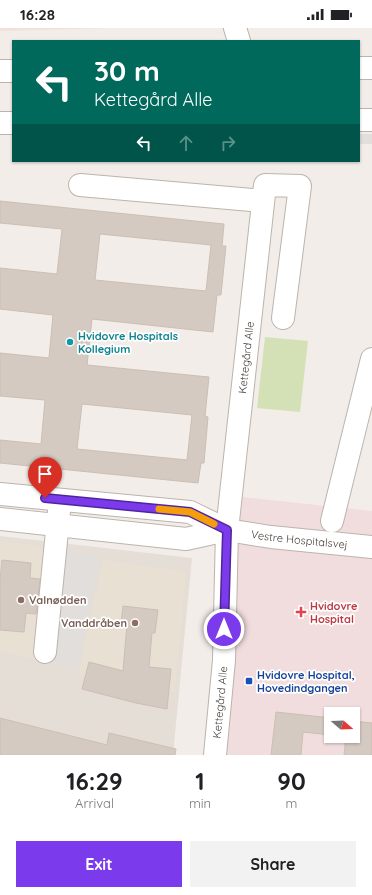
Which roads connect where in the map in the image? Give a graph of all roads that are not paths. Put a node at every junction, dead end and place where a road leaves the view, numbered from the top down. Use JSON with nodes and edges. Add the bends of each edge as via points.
{"nodes":[{"id":1,"x":235,"y":28,"type":"edge"},
{"id":2,"x":239,"y":40,"type":"edge"},
{"id":3,"x":360,"y":68,"type":"edge"},
{"id":4,"x":372,"y":68,"type":"edge"},
{"id":5,"x":0,"y":71,"type":"edge"},
{"id":6,"x":12,"y":71,"type":"edge"},
{"id":7,"x":360,"y":120,"type":"edge"},
{"id":8,"x":372,"y":120,"type":"edge"},
{"id":9,"x":0,"y":123,"type":"edge"},
{"id":10,"x":12,"y":123,"type":"edge"},
{"id":11,"x":80,"y":185,"type":"dead end"},
{"id":12,"x":264,"y":193,"type":"junction"},
{"id":13,"x":283,"y":318,"type":"dead end"},
{"id":14,"x":372,"y":359,"type":"edge"},
{"id":15,"x":0,"y":494,"type":"edge"},
{"id":16,"x":60,"y":500,"type":"junction"},
{"id":17,"x":0,"y":519,"type":"edge"},
{"id":18,"x":332,"y":521,"type":"dead end"},
{"id":19,"x":57,"y":525,"type":"junction"},
{"id":20,"x":227,"y":530,"type":"junction"},
{"id":21,"x":372,"y":547,"type":"edge"},
{"id":22,"x":45,"y":652,"type":"dead end"},
{"id":23,"x":215,"y":755,"type":"edge"}],
"edges":[{"from":1,"to":2,"type":"street"},
{"from":3,"to":4,"type":"street"},
{"from":5,"to":6,"type":"street"},
{"from":7,"to":8,"type":"street"},
{"from":9,"to":10,"type":"street"},
{"from":11,"to":12,"type":"street"},
{"from":12,"to":13,"type":"street","via":[[300,186]]},
{"from":12,"to":20,"type":"street","name":"Kettegård Alle"},
{"from":14,"to":18,"type":"street"},
{"from":15,"to":16,"type":"street"},
{"from":16,"to":19,"type":"street"},
{"from":16,"to":20,"type":"street","via":[[190,512]]},
{"from":17,"to":19,"type":"street"},
{"from":19,"to":20,"type":"street","via":[[186,539]]},
{"from":19,"to":22,"type":"street"},
{"from":20,"to":21,"type":"street","name":"Vestre Hospitalsvej"},
{"from":20,"to":23,"type":"street","name":"Kettegård Alle","via":[[224,660]]}]}
